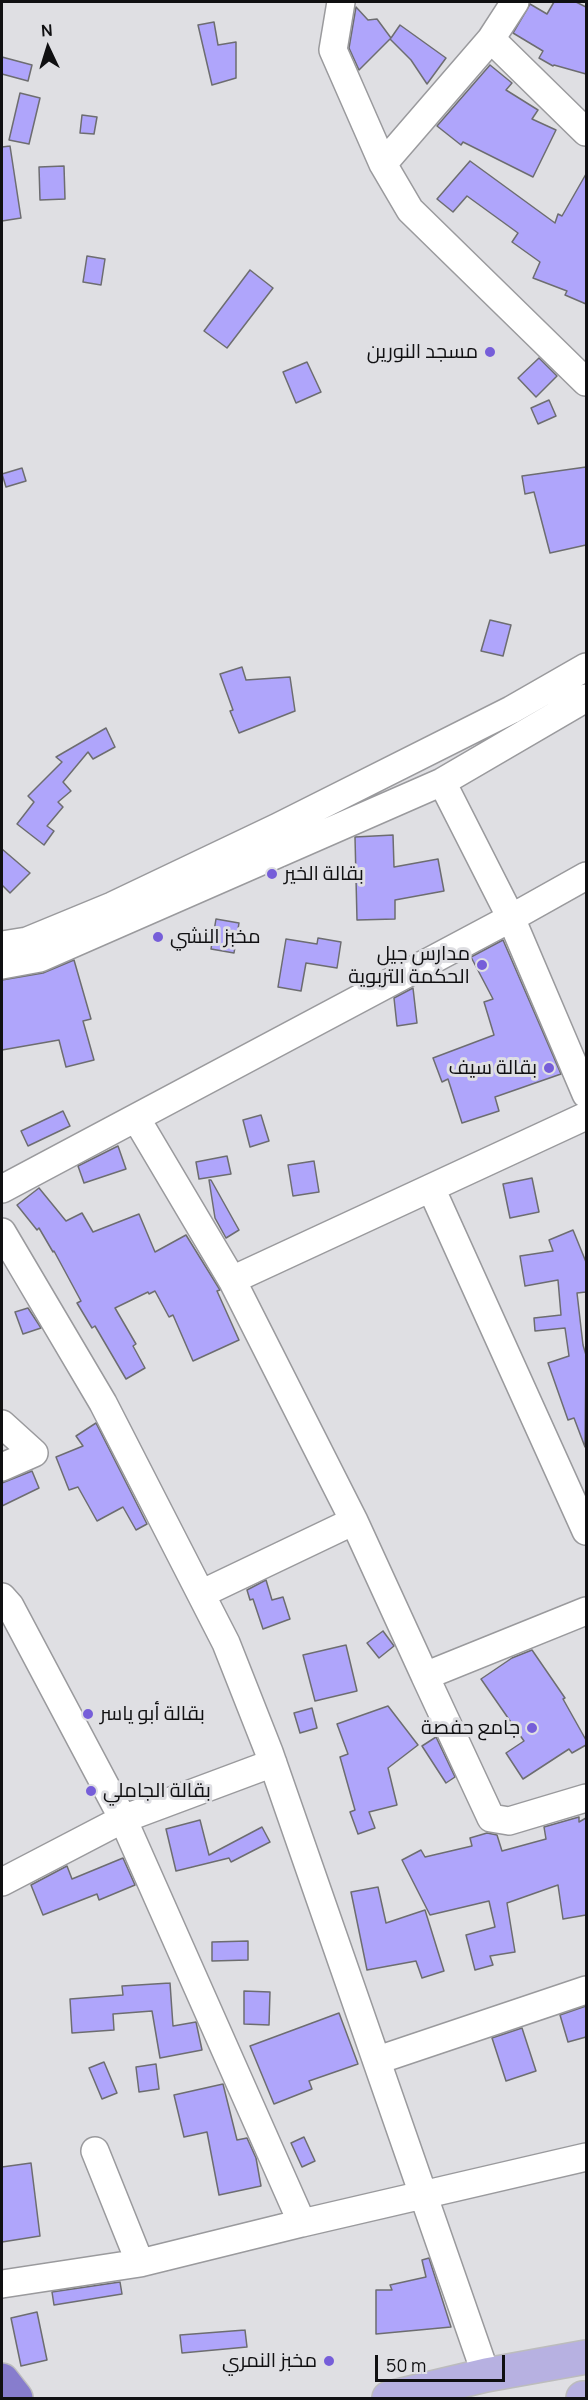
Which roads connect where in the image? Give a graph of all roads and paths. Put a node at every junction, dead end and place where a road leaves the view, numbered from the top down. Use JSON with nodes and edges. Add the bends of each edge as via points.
{"nodes":[{"id":1,"x":341,"y":2,"type":"edge"},
{"id":2,"x":515,"y":2,"type":"edge"},
{"id":3,"x":491,"y":39,"type":"junction"},
{"id":4,"x":586,"y":132,"type":"edge"},
{"id":5,"x":383,"y":164,"type":"junction"},
{"id":6,"x":586,"y":382,"type":"edge"},
{"id":7,"x":586,"y":667,"type":"edge"},
{"id":8,"x":586,"y":698,"type":"edge"},
{"id":9,"x":442,"y":782,"type":"junction"},
{"id":10,"x":586,"y":876,"type":"edge"},
{"id":11,"x":511,"y":918,"type":"junction"},
{"id":12,"x":2,"y":945,"type":"edge"},
{"id":13,"x":2,"y":965,"type":"edge"},
{"id":14,"x":586,"y":1094,"type":"edge"},
{"id":15,"x":586,"y":1116,"type":"edge"},
{"id":16,"x":136,"y":1118,"type":"junction"},
{"id":17,"x":431,"y":1188,"type":"junction"},
{"id":18,"x":2,"y":1189,"type":"edge"},
{"id":19,"x":2,"y":1232,"type":"edge"},
{"id":20,"x":232,"y":1280,"type":"junction"},
{"id":21,"x":2,"y":1424,"type":"edge"},
{"id":22,"x":2,"y":1467,"type":"edge"},
{"id":23,"x":354,"y":1521,"type":"junction"},
{"id":24,"x":586,"y":1532,"type":"edge"},
{"id":25,"x":201,"y":1594,"type":"junction"},
{"id":26,"x":2,"y":1598,"type":"edge"},
{"id":27,"x":586,"y":1611,"type":"edge"},
{"id":28,"x":425,"y":1676,"type":"junction"},
{"id":29,"x":273,"y":1763,"type":"junction"},
{"id":30,"x":586,"y":1798,"type":"edge"},
{"id":31,"x":123,"y":1819,"type":"junction"},
{"id":32,"x":2,"y":1882,"type":"edge"},
{"id":33,"x":586,"y":1990,"type":"edge"},
{"id":34,"x":378,"y":2060,"type":"junction"},
{"id":35,"x":95,"y":2151,"type":"dead end"},
{"id":36,"x":586,"y":2157,"type":"edge"},
{"id":37,"x":423,"y":2195,"type":"junction"},
{"id":38,"x":302,"y":2223,"type":"junction"},
{"id":39,"x":140,"y":2263,"type":"junction"},
{"id":40,"x":2,"y":2284,"type":"edge"},
{"id":41,"x":586,"y":2357,"type":"edge"},
{"id":42,"x":586,"y":2379,"type":"edge"},
{"id":43,"x":485,"y":2387,"type":"edge"},
{"id":44,"x":389,"y":2398,"type":"edge"}],
"edges":[{"from":1,"to":5,"type":"street","via":[[333,50]]},
{"from":2,"to":3,"type":"street"},
{"from":3,"to":4,"type":"street"},
{"from":3,"to":5,"type":"street"},
{"from":5,"to":6,"type":"street","via":[[410,210]]},
{"from":7,"to":12,"type":"street","via":[[278,827],[112,906],[27,940]]},
{"from":8,"to":9,"type":"street"},
{"from":9,"to":11,"type":"street"},
{"from":9,"to":13,"type":"street","via":[[40,958]]},
{"from":10,"to":11,"type":"street"},
{"from":11,"to":14,"type":"street"},
{"from":11,"to":16,"type":"street"},
{"from":15,"to":17,"type":"street"},
{"from":16,"to":18,"type":"street"},
{"from":16,"to":20,"type":"street"},
{"from":17,"to":20,"type":"street"},
{"from":17,"to":24,"type":"street"},
{"from":19,"to":25,"type":"street","via":[[103,1403]]},
{"from":20,"to":23,"type":"street"},
{"from":21,"to":22,"type":"street","via":[[34,1453]]},
{"from":23,"to":25,"type":"street"},
{"from":23,"to":28,"type":"street"},
{"from":25,"to":29,"type":"street","via":[[226,1643]]},
{"from":26,"to":31,"type":"street","via":[[10,1606]]},
{"from":27,"to":28,"type":"street"},
{"from":28,"to":30,"type":"street","via":[[491,1818],[509,1821]]},
{"from":29,"to":31,"type":"street"},
{"from":29,"to":34,"type":"street"},
{"from":31,"to":32,"type":"street"},
{"from":31,"to":38,"type":"street"},
{"from":33,"to":34,"type":"street"},
{"from":34,"to":37,"type":"street"},
{"from":35,"to":39,"type":"street"},
{"from":36,"to":37,"type":"street"},
{"from":37,"to":38,"type":"street"},
{"from":37,"to":43,"type":"street"},
{"from":38,"to":39,"type":"street"},
{"from":39,"to":40,"type":"street"},
{"from":41,"to":43,"type":"main road"},
{"from":42,"to":43,"type":"main road"},
{"from":43,"to":44,"type":"main road"}]}
